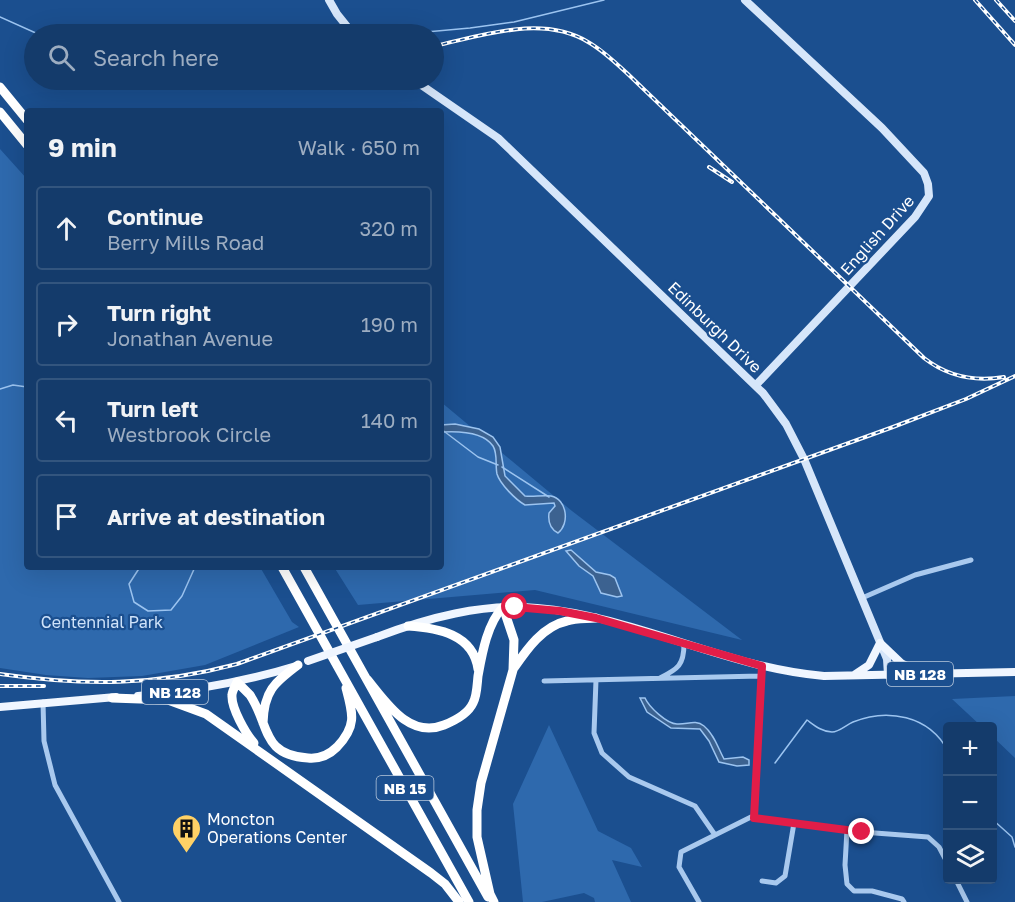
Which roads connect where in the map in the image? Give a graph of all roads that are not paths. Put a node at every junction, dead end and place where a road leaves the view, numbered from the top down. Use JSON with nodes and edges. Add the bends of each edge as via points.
{"nodes":[{"id":1,"x":329,"y":0,"type":"edge"},
{"id":2,"x":746,"y":0,"type":"edge"},
{"id":3,"x":345,"y":24,"type":"edge"},
{"id":4,"x":0,"y":87,"type":"edge"},
{"id":5,"x":428,"y":90,"type":"edge"},
{"id":6,"x":0,"y":112,"type":"edge"},
{"id":7,"x":24,"y":116,"type":"edge"},
{"id":8,"x":24,"y":141,"type":"edge"},
{"id":9,"x":756,"y":385,"type":"junction"},
{"id":10,"x":971,"y":560,"type":"dead end"},
{"id":11,"x":284,"y":570,"type":"edge"},
{"id":12,"x":306,"y":570,"type":"edge"},
{"id":13,"x":862,"y":598,"type":"junction"},
{"id":14,"x":502,"y":607,"type":"junction"},
{"id":15,"x":596,"y":618,"type":"junction"},
{"id":16,"x":408,"y":626,"type":"junction"},
{"id":17,"x":880,"y":643,"type":"junction"},
{"id":18,"x":684,"y":644,"type":"junction"},
{"id":19,"x":298,"y":665,"type":"junction"},
{"id":20,"x":762,"y":666,"type":"junction"},
{"id":21,"x":513,"y":670,"type":"junction"},
{"id":22,"x":1015,"y":672,"type":"edge"},
{"id":23,"x":342,"y":674,"type":"junction"},
{"id":24,"x":478,"y":674,"type":"junction"},
{"id":25,"x":922,"y":674,"type":"junction"},
{"id":26,"x":888,"y":675,"type":"junction"},
{"id":27,"x":760,"y":676,"type":"junction"},
{"id":28,"x":852,"y":676,"type":"junction"},
{"id":29,"x":658,"y":679,"type":"junction"},
{"id":30,"x":367,"y":680,"type":"junction"},
{"id":31,"x":596,"y":680,"type":"junction"},
{"id":32,"x":544,"y":681,"type":"dead end"},
{"id":33,"x":237,"y":682,"type":"junction"},
{"id":34,"x":112,"y":698,"type":"junction"},
{"id":35,"x":42,"y":702,"type":"junction"},
{"id":36,"x":0,"y":707,"type":"edge"},
{"id":37,"x":263,"y":725,"type":"junction"},
{"id":38,"x":262,"y":752,"type":"junction"},
{"id":39,"x":754,"y":818,"type":"junction"},
{"id":40,"x":794,"y":823,"type":"junction"},
{"id":41,"x":847,"y":830,"type":"junction"},
{"id":42,"x":715,"y":835,"type":"junction"},
{"id":43,"x":943,"y":855,"type":"edge"},
{"id":44,"x":762,"y":881,"type":"dead end"},
{"id":45,"x":958,"y":884,"type":"edge"},
{"id":46,"x":119,"y":902,"type":"edge"},
{"id":47,"x":459,"y":902,"type":"edge"},
{"id":48,"x":469,"y":902,"type":"edge"},
{"id":49,"x":492,"y":902,"type":"edge"},
{"id":50,"x":699,"y":902,"type":"edge"},
{"id":51,"x":904,"y":902,"type":"edge"},
{"id":52,"x":967,"y":902,"type":"edge"}],
"edges":[{"from":1,"to":3,"type":"street"},
{"from":2,"to":9,"type":"street","name":"English Drive","via":[[882,128],[924,173],[929,196],[915,217]]},
{"from":4,"to":7,"type":"highway"},
{"from":5,"to":9,"type":"street","name":"Edinburgh Drive","via":[[498,138]]},
{"from":6,"to":8,"type":"highway"},
{"from":9,"to":13,"type":"street","name":"Edinburgh Drive","via":[[792,434]]},
{"from":10,"to":13,"type":"street","via":[[915,575]]},
{"from":11,"to":23,"type":"highway","number":"NB 15"},
{"from":12,"to":30,"type":"highway","number":"NB 15"},
{"from":13,"to":17,"type":"street","name":"Edinburgh Drive"},
{"from":14,"to":15,"type":"main road","number":"NB 128"},
{"from":14,"to":16,"type":"main road","number":"NB 128"},
{"from":14,"to":21,"type":"highway","via":[[514,640]]},
{"from":14,"to":24,"type":"highway","via":[[495,616]]},
{"from":15,"to":18,"type":"main road","number":"NB 128"},
{"from":15,"to":21,"type":"highway","via":[[566,621],[551,628],[535,640]]},
{"from":16,"to":19,"type":"main road","number":"NB 128","bridge":true},
{"from":16,"to":24,"type":"highway","via":[[434,627],[466,644],[476,658]]},
{"from":17,"to":25,"type":"main road","via":[[901,663]]},
{"from":17,"to":26,"type":"street","name":"Edinburgh Drive"},
{"from":17,"to":28,"type":"main road","via":[[869,665]]},
{"from":18,"to":20,"type":"main road","number":"NB 128"},
{"from":18,"to":29,"type":"street","via":[[679,666]]},
{"from":19,"to":33,"type":"main road","number":"NB 128"},
{"from":19,"to":37,"type":"highway","via":[[272,686],[266,698]]},
{"from":20,"to":27,"type":"street"},
{"from":20,"to":28,"type":"main road","number":"NB 128","via":[[824,676]]},
{"from":21,"to":49,"type":"highway","via":[[477,810],[477,837]]},
{"from":22,"to":25,"type":"main road","number":"NB 128"},
{"from":23,"to":37,"type":"highway","via":[[352,726],[333,751],[318,759],[291,757],[269,740]]},
{"from":23,"to":48,"type":"highway","number":"NB 15"},
{"from":24,"to":30,"type":"highway","via":[[474,702],[468,711],[439,727],[417,728],[398,716]]},
{"from":25,"to":26,"type":"main road","number":"NB 128"},
{"from":26,"to":28,"type":"main road","number":"NB 128"},
{"from":27,"to":29,"type":"street"},
{"from":27,"to":39,"type":"street"},
{"from":29,"to":31,"type":"street"},
{"from":30,"to":49,"type":"highway","number":"NB 15"},
{"from":31,"to":32,"type":"street"},
{"from":31,"to":42,"type":"street","via":[[594,733],[602,753],[628,777],[695,806]]},
{"from":33,"to":34,"type":"main road","number":"NB 128"},
{"from":33,"to":37,"type":"highway","via":[[250,696]]},
{"from":33,"to":38,"type":"highway","via":[[232,695],[236,709],[247,735]]},
{"from":34,"to":35,"type":"main road","number":"NB 128"},
{"from":34,"to":38,"type":"highway","via":[[168,700],[187,705]]},
{"from":35,"to":36,"type":"main road","number":"NB 128"},
{"from":35,"to":46,"type":"street","via":[[44,741],[56,785]]},
{"from":38,"to":47,"type":"highway","via":[[431,873]]},
{"from":39,"to":40,"type":"street"},
{"from":39,"to":42,"type":"street"},
{"from":40,"to":41,"type":"street"},
{"from":40,"to":44,"type":"street","via":[[785,876],[776,883]]},
{"from":41,"to":43,"type":"street","via":[[928,837]]},
{"from":41,"to":51,"type":"street","via":[[847,884],[854,891],[872,891]]},
{"from":42,"to":50,"type":"street","via":[[681,852],[679,867]]},
{"from":45,"to":52,"type":"street"}]}
